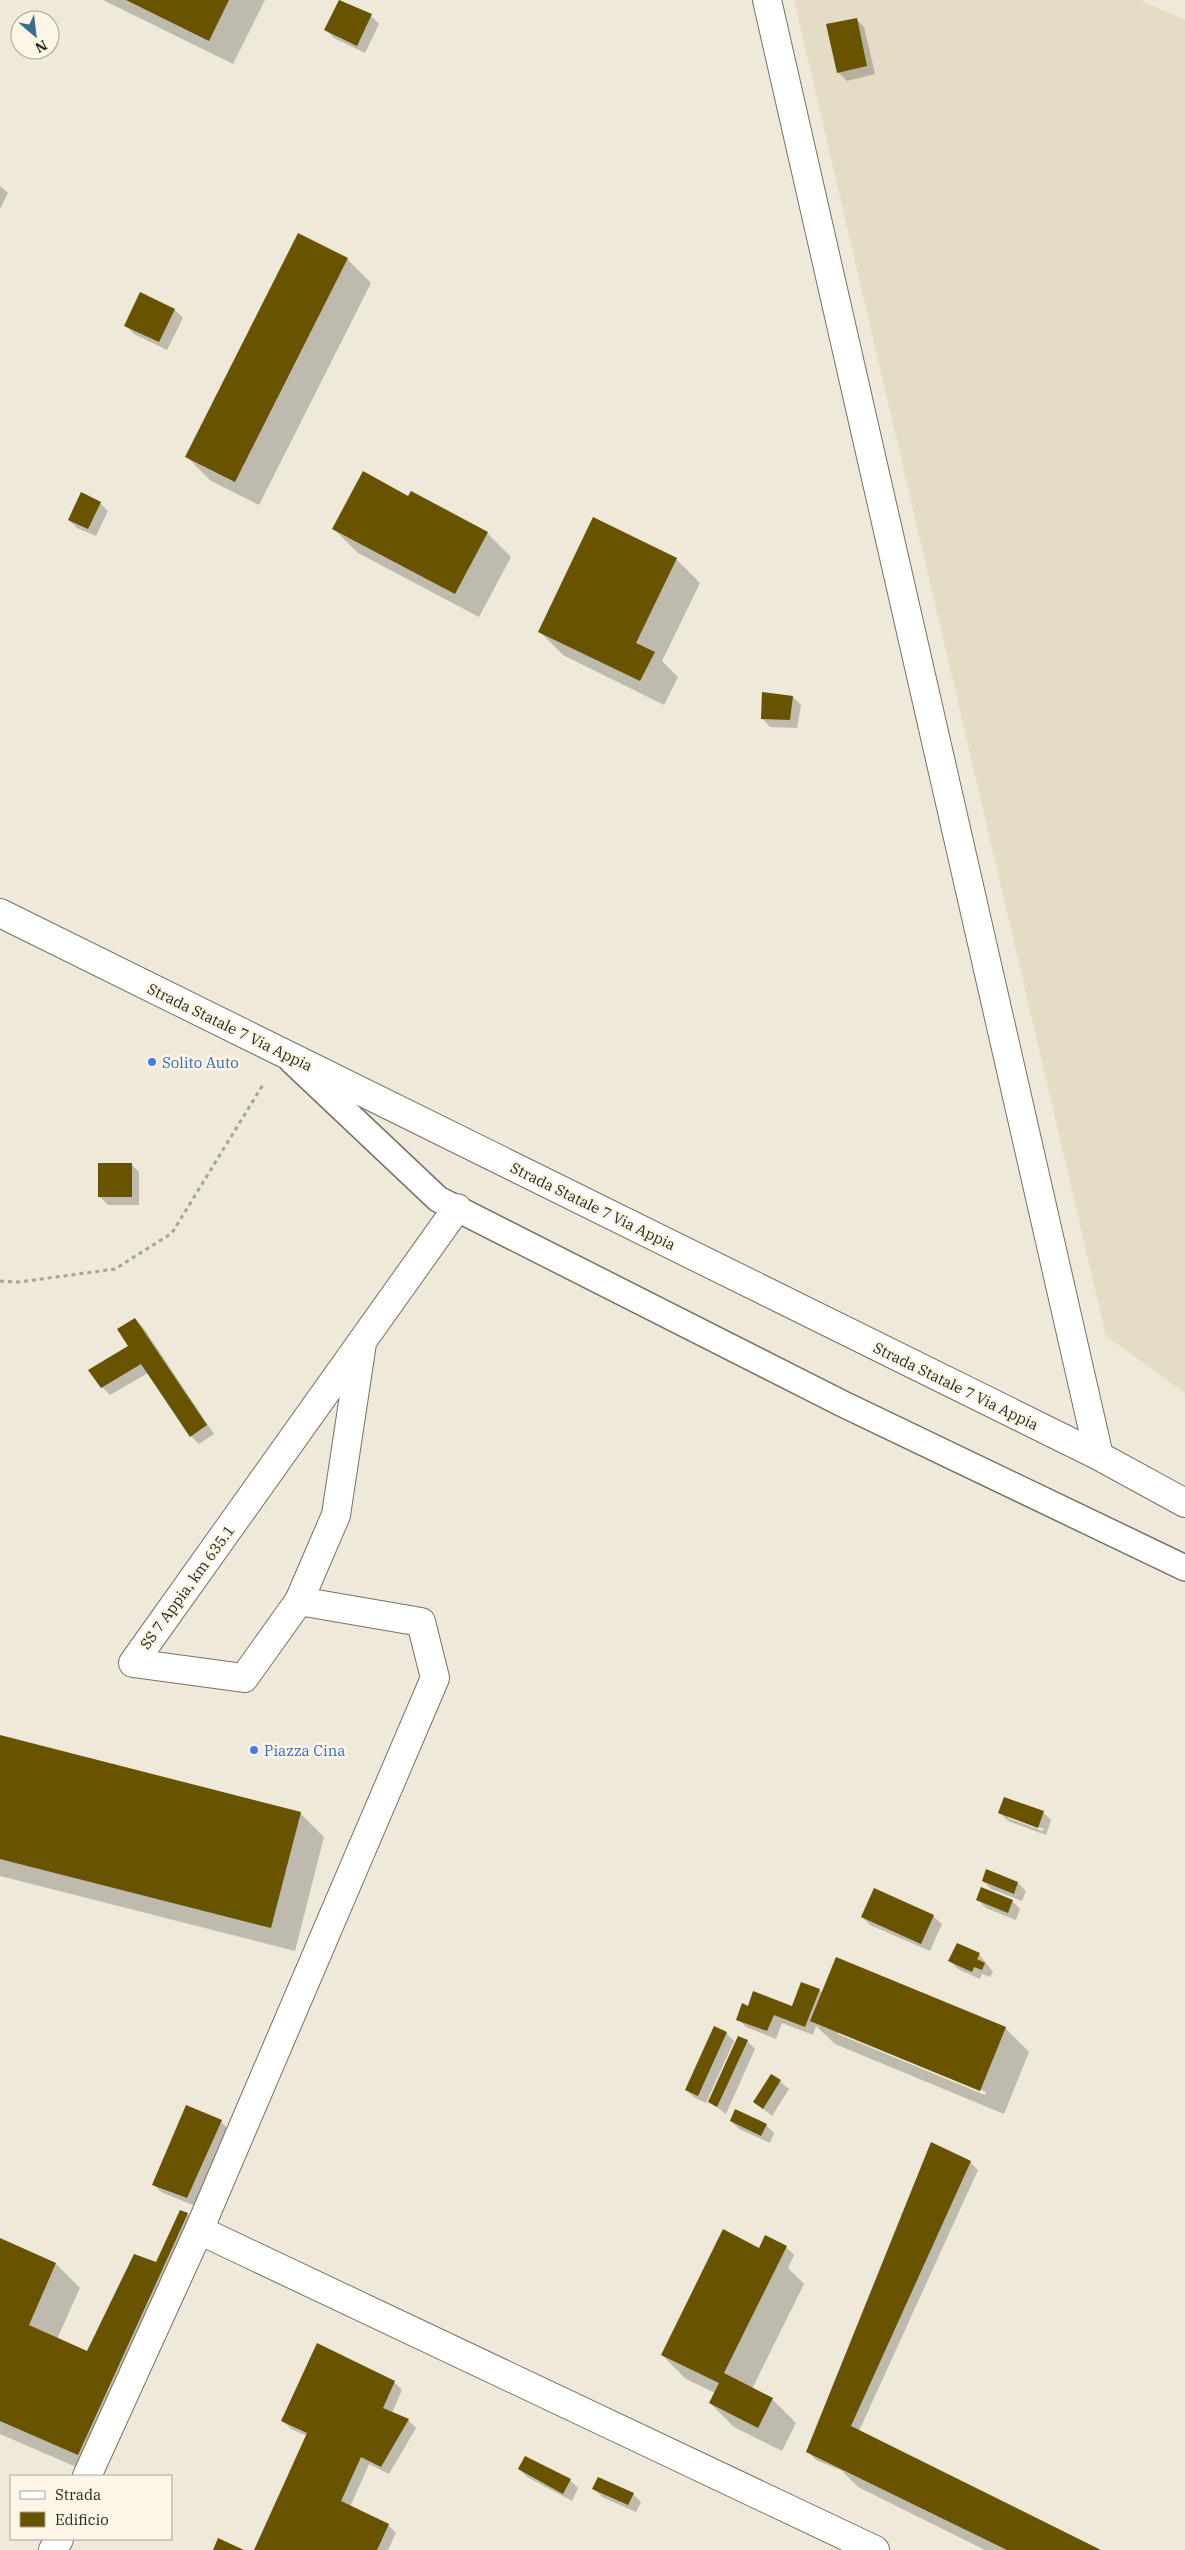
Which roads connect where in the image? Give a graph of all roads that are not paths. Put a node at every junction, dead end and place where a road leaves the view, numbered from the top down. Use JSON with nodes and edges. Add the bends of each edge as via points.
{"nodes":[{"id":1,"x":767,"y":0,"type":"edge"},
{"id":2,"x":0,"y":913,"type":"edge"},
{"id":3,"x":283,"y":1053,"type":"junction"},
{"id":4,"x":457,"y":1208,"type":"junction"},
{"id":5,"x":362,"y":1343,"type":"junction"},
{"id":6,"x":1099,"y":1456,"type":"junction"},
{"id":7,"x":1185,"y":1503,"type":"edge"},
{"id":8,"x":1185,"y":1568,"type":"edge"},
{"id":9,"x":299,"y":1601,"type":"junction"},
{"id":10,"x":199,"y":2230,"type":"junction"},
{"id":11,"x":87,"y":2475,"type":"edge"},
{"id":12,"x":874,"y":2550,"type":"edge"}],
"edges":[{"from":1,"to":6,"type":"street"},
{"from":2,"to":3,"type":"street","name":"Strada Statale 7 Via Appia"},
{"from":3,"to":4,"type":"lane","via":[[438,1199]]},
{"from":3,"to":6,"type":"street","name":"Strada Statale 7 Via Appia"},
{"from":4,"to":5,"type":"street","name":"SS 7 Appia, km 635.1"},
{"from":4,"to":8,"type":"lane","via":[[843,1404]]},
{"from":5,"to":9,"type":"street","name":"SS 7 Appia, km 635.1","via":[[336,1515]]},
{"from":5,"to":9,"type":"street","name":"SS 7 Appia, km 635.1","via":[[133,1663],[244,1678]]},
{"from":6,"to":7,"type":"street","name":"Strada Statale 7 Via Appia"},
{"from":9,"to":10,"type":"street","via":[[421,1622],[435,1678]]},
{"from":10,"to":11,"type":"street"},
{"from":10,"to":12,"type":"street"}]}
